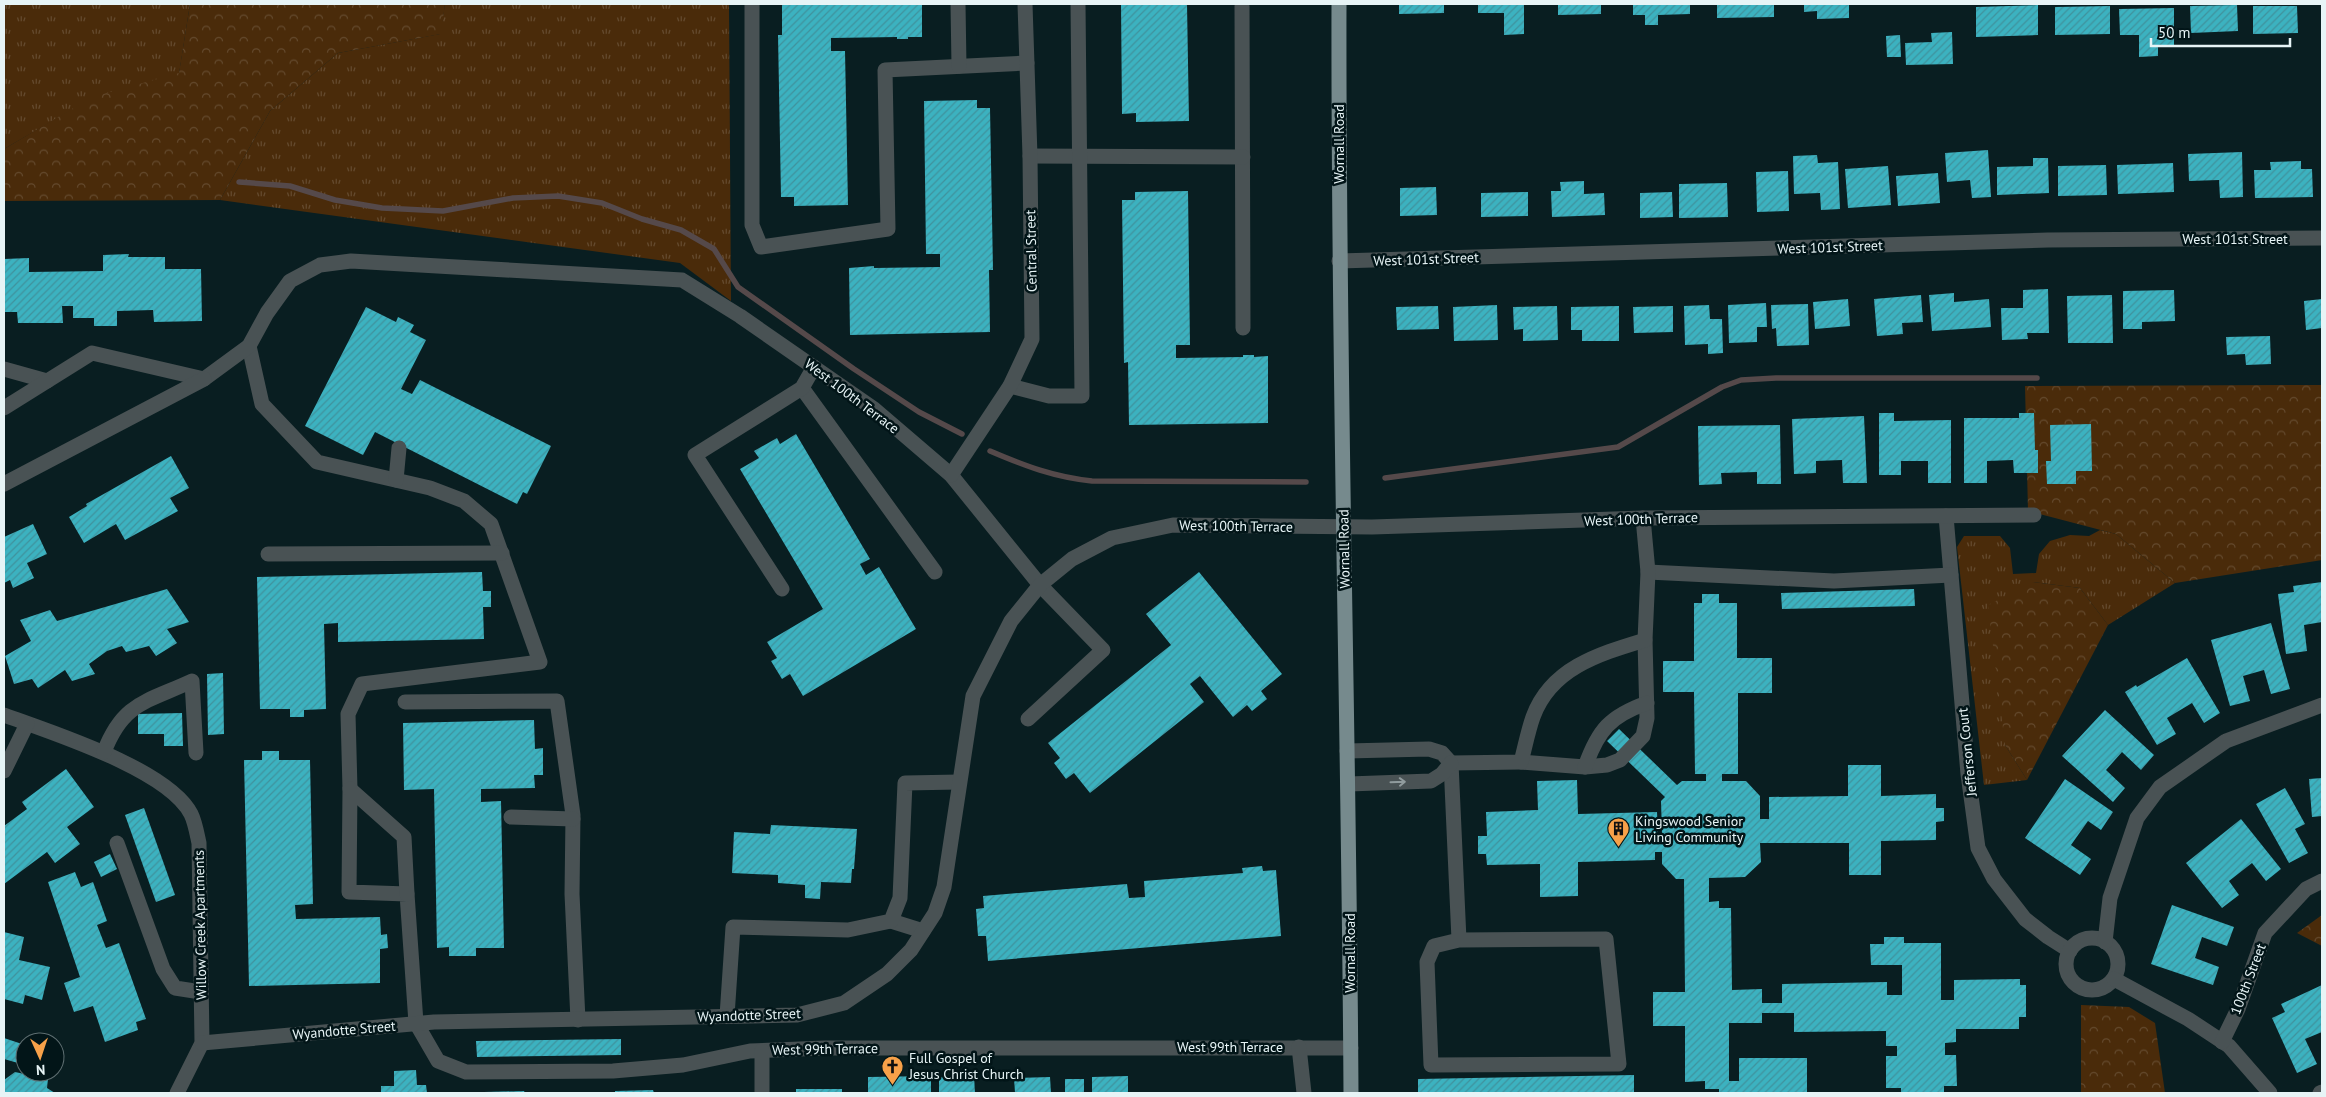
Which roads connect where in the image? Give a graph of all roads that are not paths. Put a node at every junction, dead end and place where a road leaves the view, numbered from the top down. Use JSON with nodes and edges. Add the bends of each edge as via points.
{"nodes":[{"id":1,"x":752,"y":4,"type":"edge"},
{"id":2,"x":958,"y":4,"type":"edge"},
{"id":3,"x":1025,"y":4,"type":"edge"},
{"id":4,"x":1078,"y":4,"type":"edge"},
{"id":5,"x":1339,"y":4,"type":"edge"},
{"id":6,"x":1242,"y":6,"type":"dead end"},
{"id":7,"x":1026,"y":63,"type":"junction"},
{"id":8,"x":959,"y":66,"type":"junction"},
{"id":9,"x":1080,"y":155,"type":"junction"},
{"id":10,"x":1030,"y":156,"type":"junction"},
{"id":11,"x":1243,"y":157,"type":"junction"},
{"id":12,"x":2322,"y":238,"type":"edge"},
{"id":13,"x":1338,"y":261,"type":"junction"},
{"id":14,"x":1243,"y":328,"type":"dead end"},
{"id":15,"x":250,"y":346,"type":"junction"},
{"id":16,"x":814,"y":368,"type":"junction"},
{"id":17,"x":4,"y":369,"type":"edge"},
{"id":18,"x":204,"y":380,"type":"junction"},
{"id":19,"x":47,"y":381,"type":"junction"},
{"id":20,"x":1010,"y":386,"type":"junction"},
{"id":21,"x":802,"y":388,"type":"junction"},
{"id":22,"x":4,"y":408,"type":"edge"},
{"id":23,"x":399,"y":448,"type":"dead end"},
{"id":24,"x":951,"y":475,"type":"junction"},
{"id":25,"x":396,"y":480,"type":"junction"},
{"id":26,"x":4,"y":484,"type":"edge"},
{"id":27,"x":2034,"y":514,"type":"dead end"},
{"id":28,"x":1946,"y":516,"type":"junction"},
{"id":29,"x":1643,"y":518,"type":"junction"},
{"id":30,"x":1344,"y":527,"type":"junction"},
{"id":31,"x":502,"y":553,"type":"junction"},
{"id":32,"x":268,"y":554,"type":"dead end"},
{"id":33,"x":934,"y":572,"type":"dead end"},
{"id":34,"x":1648,"y":572,"type":"junction"},
{"id":35,"x":1951,"y":575,"type":"junction"},
{"id":36,"x":1040,"y":585,"type":"junction"},
{"id":37,"x":782,"y":589,"type":"dead end"},
{"id":38,"x":1644,"y":640,"type":"junction"},
{"id":39,"x":405,"y":702,"type":"dead end"},
{"id":40,"x":1647,"y":703,"type":"junction"},
{"id":41,"x":2322,"y":706,"type":"edge"},
{"id":42,"x":4,"y":715,"type":"edge"},
{"id":43,"x":1028,"y":719,"type":"dead end"},
{"id":44,"x":27,"y":724,"type":"junction"},
{"id":45,"x":1347,"y":751,"type":"junction"},
{"id":46,"x":104,"y":752,"type":"junction"},
{"id":47,"x":196,"y":753,"type":"dead end"},
{"id":48,"x":1521,"y":762,"type":"junction"},
{"id":49,"x":1451,"y":763,"type":"junction"},
{"id":50,"x":1585,"y":767,"type":"junction"},
{"id":51,"x":4,"y":771,"type":"edge"},
{"id":52,"x":960,"y":782,"type":"junction"},
{"id":53,"x":1349,"y":784,"type":"junction"},
{"id":54,"x":350,"y":789,"type":"junction"},
{"id":55,"x":511,"y":817,"type":"dead end"},
{"id":56,"x":573,"y":819,"type":"junction"},
{"id":57,"x":117,"y":843,"type":"dead end"},
{"id":58,"x":2322,"y":881,"type":"edge"},
{"id":59,"x":407,"y":894,"type":"junction"},
{"id":60,"x":891,"y":921,"type":"junction"},
{"id":61,"x":923,"y":931,"type":"junction"},
{"id":62,"x":1459,"y":940,"type":"junction"},
{"id":63,"x":2105,"y":942,"type":"junction"},
{"id":64,"x":2070,"y":951,"type":"junction"},
{"id":65,"x":2114,"y":979,"type":"junction"},
{"id":66,"x":201,"y":992,"type":"junction"},
{"id":67,"x":727,"y":1016,"type":"junction"},
{"id":68,"x":578,"y":1020,"type":"junction"},
{"id":69,"x":416,"y":1023,"type":"junction"},
{"id":70,"x":2222,"y":1042,"type":"junction"},
{"id":71,"x":202,"y":1043,"type":"junction"},
{"id":72,"x":1298,"y":1047,"type":"junction"},
{"id":73,"x":1351,"y":1048,"type":"junction"},
{"id":74,"x":762,"y":1051,"type":"junction"},
{"id":75,"x":177,"y":1093,"type":"edge"},
{"id":76,"x":762,"y":1093,"type":"edge"},
{"id":77,"x":1304,"y":1093,"type":"edge"},
{"id":78,"x":1351,"y":1093,"type":"edge"},
{"id":79,"x":2270,"y":1093,"type":"edge"}],
"edges":[{"from":1,"to":8,"type":"street","via":[[752,226],[761,247],[888,229],[885,70]]},
{"from":2,"to":8,"type":"street"},
{"from":3,"to":7,"type":"street","name":"Central Street"},
{"from":4,"to":9,"type":"street"},
{"from":5,"to":13,"type":"main road","name":"Wornall Road"},
{"from":6,"to":11,"type":"street"},
{"from":7,"to":8,"type":"street"},
{"from":7,"to":10,"type":"street","name":"Central Street"},
{"from":9,"to":10,"type":"street"},
{"from":9,"to":11,"type":"street"},
{"from":9,"to":20,"type":"street","via":[[1082,396],[1049,396]]},
{"from":10,"to":20,"type":"street","name":"Central Street","via":[[1032,339]]},
{"from":11,"to":14,"type":"street"},
{"from":12,"to":13,"type":"street","name":"West 101st Street","via":[[2048,240]]},
{"from":13,"to":30,"type":"main road","name":"Wornall Road"},
{"from":15,"to":16,"type":"street","name":"West 100th Terrace","via":[[267,313],[290,281],[320,265],[351,261],[682,280]]},
{"from":15,"to":18,"type":"street"},
{"from":15,"to":25,"type":"street","via":[[262,404],[317,462]]},
{"from":16,"to":21,"type":"street"},
{"from":16,"to":24,"type":"street","name":"West 100th Terrace","via":[[874,409]]},
{"from":17,"to":19,"type":"street"},
{"from":18,"to":19,"type":"street","via":[[92,353]]},
{"from":18,"to":26,"type":"street"},
{"from":19,"to":22,"type":"street"},
{"from":20,"to":24,"type":"street","name":"Central Street"},
{"from":21,"to":33,"type":"street"},
{"from":21,"to":37,"type":"street","via":[[695,456]]},
{"from":23,"to":25,"type":"street"},
{"from":24,"to":36,"type":"street","name":"West 100th Terrace"},
{"from":25,"to":31,"type":"street","via":[[464,501],[491,524]]},
{"from":27,"to":28,"type":"street","name":"West 100th Terrace"},
{"from":28,"to":29,"type":"street","name":"West 100th Terrace"},
{"from":28,"to":35,"type":"street","name":"Jefferson Court"},
{"from":29,"to":30,"type":"street","name":"West 100th Terrace"},
{"from":29,"to":34,"type":"street"},
{"from":30,"to":36,"type":"street","name":"West 100th Terrace","via":[[1173,525],[1112,538],[1072,559]]},
{"from":30,"to":45,"type":"main road","name":"Wornall Road"},
{"from":31,"to":32,"type":"street"},
{"from":31,"to":54,"type":"street","via":[[540,662],[362,684],[348,714]]},
{"from":34,"to":35,"type":"street","via":[[1834,580]]},
{"from":34,"to":38,"type":"street"},
{"from":35,"to":64,"type":"street","name":"Jefferson Court","via":[[1968,774],[1978,848],[1994,879],[2025,919]]},
{"from":36,"to":43,"type":"street","via":[[1103,650]]},
{"from":36,"to":52,"type":"street","name":"Wyandotte Street","via":[[1010,621],[972,696]]},
{"from":38,"to":40,"type":"street"},
{"from":38,"to":48,"type":"street","via":[[1574,666],[1549,687],[1533,716]]},
{"from":39,"to":56,"type":"street","via":[[557,701]]},
{"from":40,"to":50,"type":"street","via":[[1627,710],[1607,723],[1598,735]]},
{"from":40,"to":50,"type":"street","via":[[1643,736],[1626,754],[1608,765]]},
{"from":41,"to":63,"type":"street","via":[[2226,741],[2160,787],[2138,818],[2110,898]]},
{"from":42,"to":44,"type":"street","name":"Willow Creek Apartments"},
{"from":44,"to":46,"type":"street","name":"Willow Creek Apartments"},
{"from":44,"to":51,"type":"street"},
{"from":45,"to":49,"type":"street","via":[[1429,749],[1442,753]]},
{"from":45,"to":53,"type":"main road","name":"Wornall Road"},
{"from":46,"to":47,"type":"street","via":[[111,734],[130,709],[192,681]]},
{"from":46,"to":66,"type":"street","name":"Willow Creek Apartments","via":[[168,787],[191,813],[199,843]]},
{"from":48,"to":49,"type":"street"},
{"from":48,"to":50,"type":"street"},
{"from":53,"to":49,"type":"street","one_way":true,"via":[[1431,781]]},
{"from":49,"to":62,"type":"street"},
{"from":52,"to":60,"type":"street","via":[[905,783],[900,898]]},
{"from":52,"to":61,"type":"street","name":"Wyandotte Street","via":[[944,888]]},
{"from":53,"to":73,"type":"main road","name":"Wornall Road"},
{"from":54,"to":59,"type":"street","via":[[404,837]]},
{"from":54,"to":59,"type":"street","via":[[349,892]]},
{"from":55,"to":56,"type":"street"},
{"from":56,"to":68,"type":"street","via":[[572,894]]},
{"from":57,"to":66,"type":"street","via":[[163,969],[175,988]]},
{"from":58,"to":70,"type":"street","name":"100th Street","via":[[2306,889],[2265,933],[2238,1009]]},
{"from":59,"to":69,"type":"street"},
{"from":60,"to":61,"type":"street"},
{"from":60,"to":67,"type":"street","via":[[848,930],[733,927]]},
{"from":61,"to":67,"type":"street","name":"Wyandotte Street","via":[[911,950],[887,974],[844,1004],[797,1015]]},
{"from":62,"to":62,"type":"street","via":[[1434,946],[1427,962],[1431,1065],[1619,1064],[1606,940]]},
{"from":63,"to":64,"type":"street","via":[[2086,939]]},
{"from":63,"to":65,"type":"street","via":[[2112,947],[2118,959]]},
{"from":64,"to":65,"type":"street","via":[[2067,969],[2070,979],[2077,985],[2097,990]]},
{"from":65,"to":70,"type":"street","via":[[2188,1019]]},
{"from":66,"to":71,"type":"street","name":"Willow Creek Apartments"},
{"from":67,"to":68,"type":"street","name":"Wyandotte Street"},
{"from":68,"to":69,"type":"street","name":"Wyandotte Street"},
{"from":69,"to":71,"type":"street","name":"Wyandotte Street"},
{"from":69,"to":74,"type":"street","name":"West 99th Terrace","via":[[438,1062],[466,1072],[613,1071],[683,1065]]},
{"from":70,"to":79,"type":"street"},
{"from":71,"to":75,"type":"street"},
{"from":72,"to":73,"type":"street","name":"West 99th Terrace"},
{"from":72,"to":74,"type":"street","name":"West 99th Terrace"},
{"from":72,"to":77,"type":"street"},
{"from":73,"to":78,"type":"main road","name":"Wornall Road"},
{"from":74,"to":76,"type":"street"}]}
